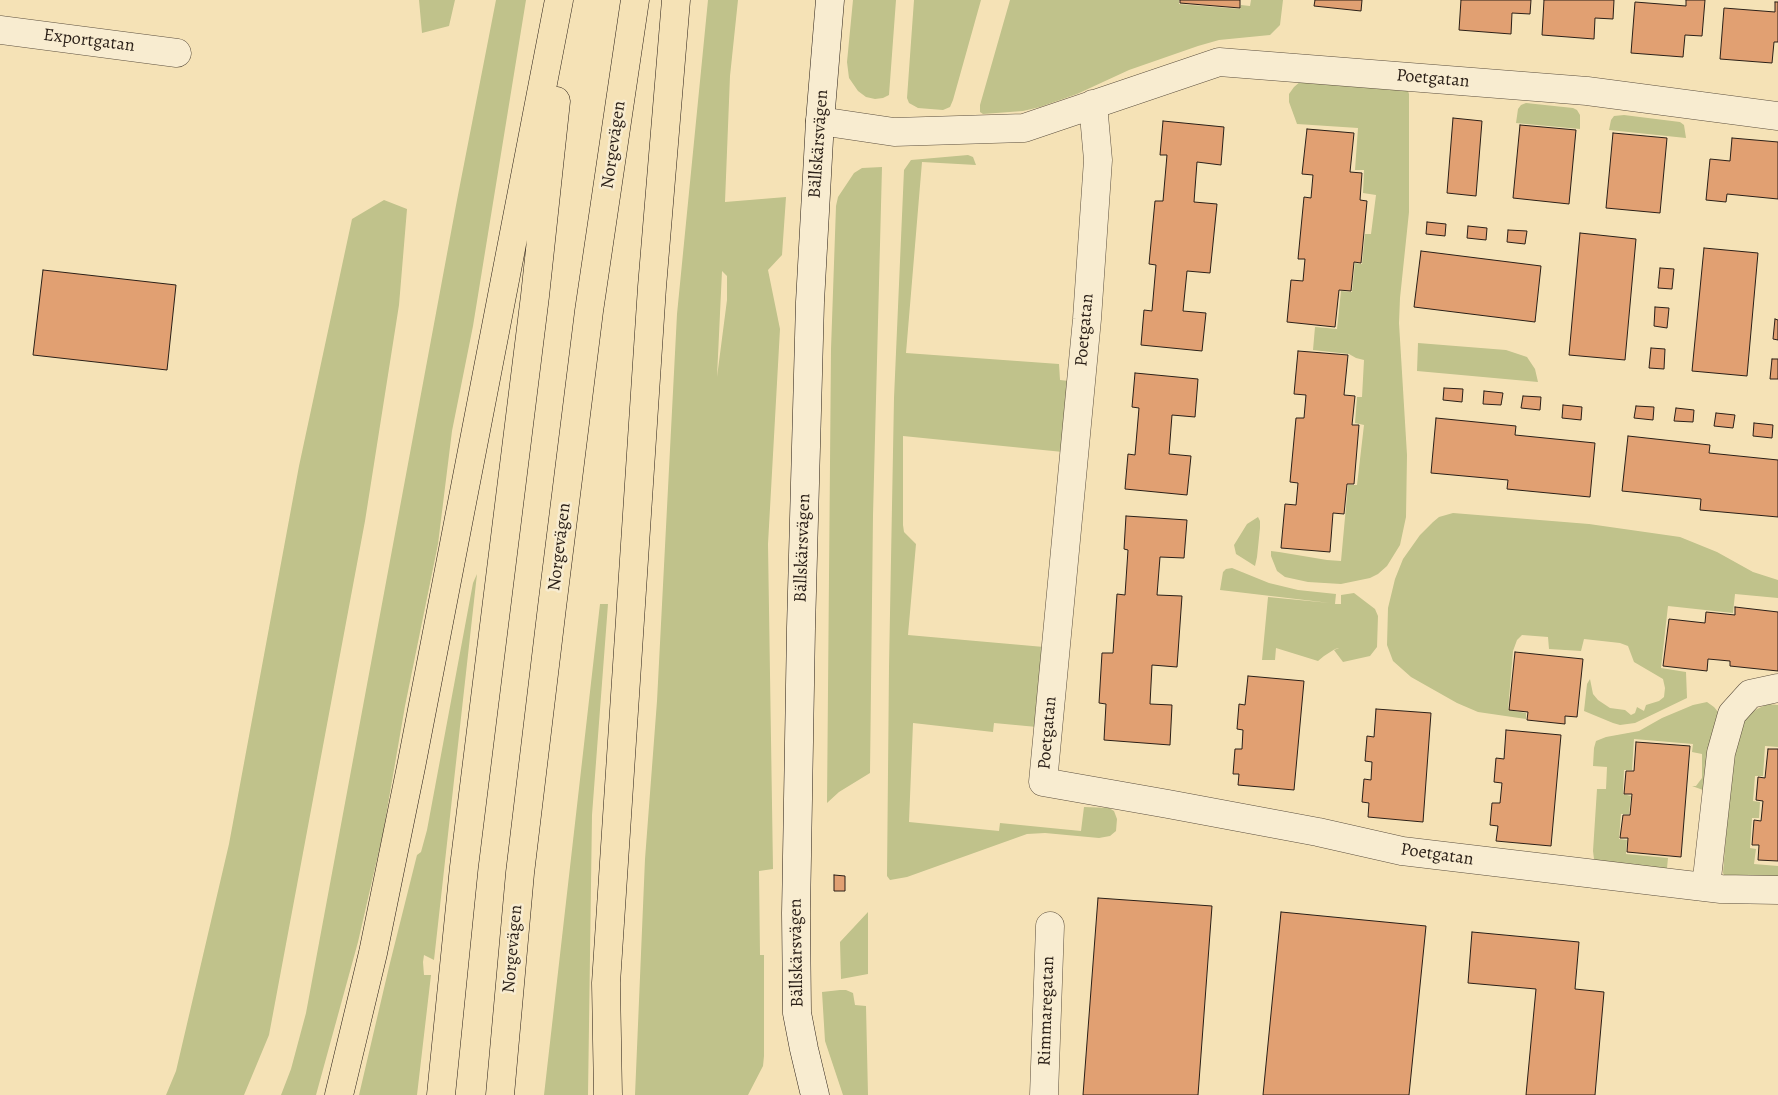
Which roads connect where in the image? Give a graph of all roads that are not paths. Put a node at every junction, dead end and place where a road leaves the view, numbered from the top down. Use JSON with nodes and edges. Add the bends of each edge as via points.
{"nodes":[{"id":1,"x":559,"y":0,"type":"edge"},
{"id":2,"x":566,"y":0,"type":"edge"},
{"id":3,"x":635,"y":0,"type":"edge"},
{"id":4,"x":676,"y":0,"type":"edge"},
{"id":5,"x":830,"y":0,"type":"edge"},
{"id":6,"x":0,"y":30,"type":"edge"},
{"id":7,"x":177,"y":52,"type":"dead end"},
{"id":8,"x":1093,"y":104,"type":"junction"},
{"id":9,"x":1778,"y":116,"type":"edge"},
{"id":10,"x":820,"y":121,"type":"junction"},
{"id":11,"x":1778,"y":688,"type":"edge"},
{"id":12,"x":1706,"y":887,"type":"junction"},
{"id":13,"x":1778,"y":890,"type":"edge"},
{"id":14,"x":1050,"y":926,"type":"dead end"},
{"id":15,"x":340,"y":1095,"type":"edge"},
{"id":16,"x":442,"y":1095,"type":"edge"},
{"id":17,"x":500,"y":1095,"type":"edge"},
{"id":18,"x":608,"y":1095,"type":"edge"},
{"id":19,"x":815,"y":1095,"type":"edge"},
{"id":20,"x":1044,"y":1095,"type":"edge"}],
"edges":[{"from":1,"to":15,"type":"highway","via":[[411,767]]},
{"from":2,"to":16,"type":"highway","via":[[535,296],[464,867]]},
{"from":3,"to":17,"type":"highway","name":"Norgevägen","via":[[589,312],[520,873]]},
{"from":4,"to":18,"type":"highway","via":[[652,287],[607,963]]},
{"from":5,"to":10,"type":"street","name":"Bällskärsvägen"},
{"from":6,"to":7,"type":"street","name":"Exportgatan"},
{"from":8,"to":9,"type":"street","name":"Poetgatan","via":[[1218,62],[1587,91]]},
{"from":8,"to":10,"type":"street","name":"Poetgatan","via":[[1024,128],[894,132]]},
{"from":8,"to":12,"type":"street","name":"Poetgatan","via":[[1098,160],[1087,319],[1043,782],[1298,828],[1402,851]]},
{"from":10,"to":19,"type":"street","name":"Bällskärsvägen","via":[[810,312],[796,913],[797,1013]]},
{"from":11,"to":12,"type":"street","via":[[1750,694],[1732,714],[1721,753]]},
{"from":12,"to":13,"type":"street","name":"Poetgatan"},
{"from":14,"to":20,"type":"street","name":"Rimmaregatan"}]}
